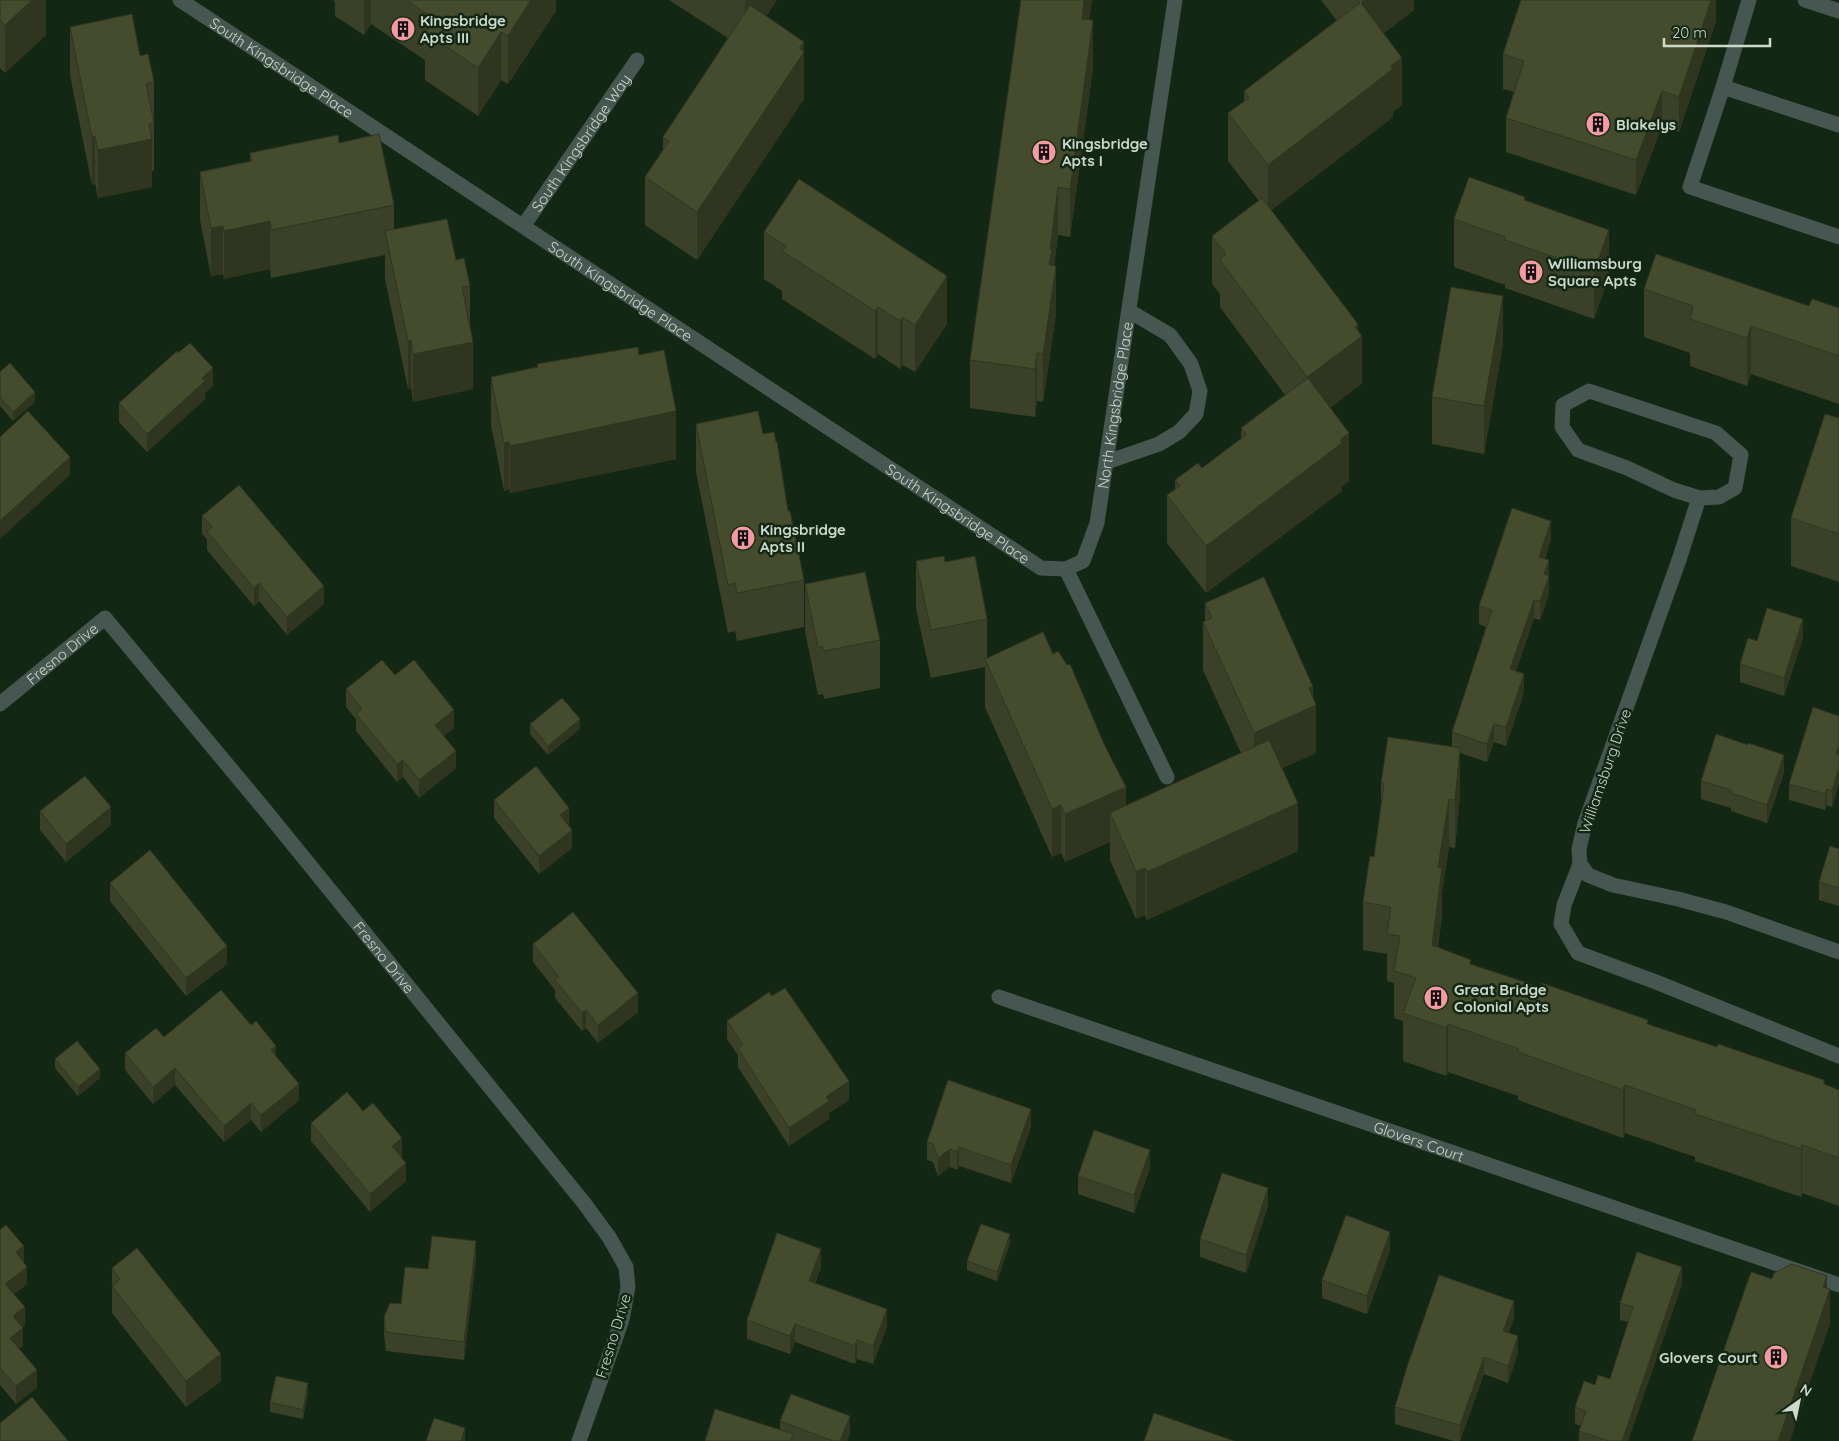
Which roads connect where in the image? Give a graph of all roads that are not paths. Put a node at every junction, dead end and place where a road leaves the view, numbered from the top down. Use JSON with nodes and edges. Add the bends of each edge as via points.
{"nodes":[{"id":1,"x":180,"y":0,"type":"edge"},
{"id":2,"x":1175,"y":0,"type":"edge"},
{"id":3,"x":1749,"y":0,"type":"edge"},
{"id":4,"x":1805,"y":0,"type":"edge"},
{"id":5,"x":1839,"y":12,"type":"edge"},
{"id":6,"x":638,"y":60,"type":"dead end"},
{"id":7,"x":1723,"y":87,"type":"junction"},
{"id":8,"x":1839,"y":125,"type":"edge"},
{"id":9,"x":524,"y":226,"type":"junction"},
{"id":10,"x":1839,"y":237,"type":"edge"},
{"id":11,"x":1129,"y":311,"type":"junction"},
{"id":12,"x":1107,"y":462,"type":"junction"},
{"id":13,"x":1698,"y":498,"type":"junction"},
{"id":14,"x":1066,"y":569,"type":"junction"},
{"id":15,"x":0,"y":704,"type":"edge"},
{"id":16,"x":1167,"y":777,"type":"dead end"},
{"id":17,"x":1580,"y":864,"type":"junction"},
{"id":18,"x":1839,"y":952,"type":"edge"},
{"id":19,"x":999,"y":997,"type":"dead end"},
{"id":20,"x":1839,"y":1056,"type":"edge"},
{"id":21,"x":1839,"y":1285,"type":"edge"},
{"id":22,"x":579,"y":1441,"type":"edge"}],
"edges":[{"from":1,"to":9,"type":"street","name":"South Kingsbridge Place"},
{"from":2,"to":11,"type":"street","name":"North Kingsbridge Place"},
{"from":3,"to":7,"type":"street"},
{"from":4,"to":5,"type":"street"},
{"from":6,"to":9,"type":"street","name":"South Kingsbridge Way"},
{"from":7,"to":8,"type":"street"},
{"from":7,"to":10,"type":"street","via":[[1690,187]]},
{"from":9,"to":14,"type":"street","name":"South Kingsbridge Place","via":[[1041,568]]},
{"from":11,"to":12,"type":"street","name":"North Kingsbridge Place"},
{"from":11,"to":12,"type":"street","via":[[1170,336],[1191,364],[1200,391],[1196,414],[1179,432],[1159,444]]},
{"from":12,"to":14,"type":"street","name":"North Kingsbridge Place","via":[[1095,531],[1083,561]]},
{"from":13,"to":13,"type":"street","via":[[1718,497],[1735,488],[1741,455],[1716,433],[1589,391],[1563,405],[1562,427],[1578,450]]},
{"from":13,"to":17,"type":"street","name":"Williamsburg Drive","via":[[1585,823],[1579,849]]},
{"from":14,"to":16,"type":"street"},
{"from":15,"to":22,"type":"street","name":"Fresno Drive","via":[[105,618],[584,1203],[626,1267],[628,1287],[622,1320]]},
{"from":17,"to":18,"type":"street","via":[[1588,874],[1613,885],[1726,912]]},
{"from":17,"to":20,"type":"street","name":"Williamsburg Drive","via":[[1564,905],[1561,924],[1578,953]]},
{"from":19,"to":21,"type":"street","name":"Glovers Court"}]}
